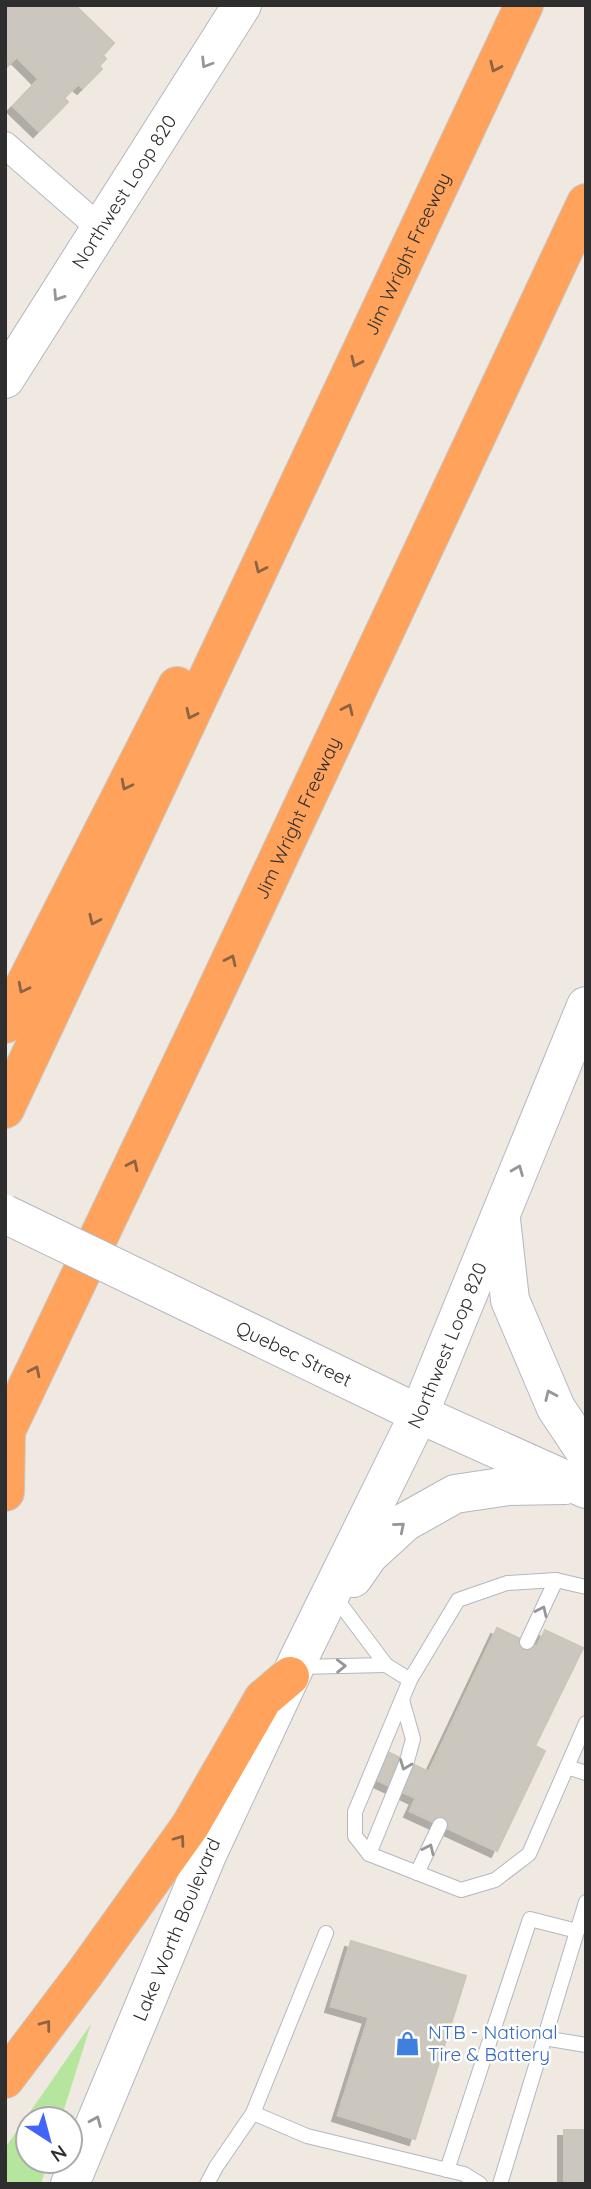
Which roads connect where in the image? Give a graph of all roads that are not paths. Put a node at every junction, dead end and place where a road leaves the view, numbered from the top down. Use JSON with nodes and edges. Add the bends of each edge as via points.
{"nodes":[{"id":1,"x":243,"y":5,"type":"edge"},
{"id":2,"x":524,"y":5,"type":"edge"},
{"id":3,"x":5,"y":145,"type":"edge"},
{"id":4,"x":586,"y":204,"type":"edge"},
{"id":5,"x":101,"y":229,"type":"junction"},
{"id":6,"x":5,"y":379,"type":"edge"},
{"id":7,"x":220,"y":653,"type":"junction"},
{"id":8,"x":586,"y":1006,"type":"edge"},
{"id":9,"x":5,"y":1024,"type":"edge"},
{"id":10,"x":5,"y":1109,"type":"edge"},
{"id":11,"x":5,"y":1214,"type":"edge"},
{"id":12,"x":500,"y":1214,"type":"junction"},
{"id":13,"x":419,"y":1414,"type":"junction"},
{"id":14,"x":5,"y":1432,"type":"edge"},
{"id":15,"x":583,"y":1476,"type":"edge"},
{"id":16,"x":5,"y":1492,"type":"edge"},
{"id":17,"x":556,"y":1580,"type":"junction"},
{"id":18,"x":586,"y":1587,"type":"edge"},
{"id":19,"x":338,"y":1601,"type":"junction"},
{"id":20,"x":527,"y":1642,"type":"dead end"},
{"id":21,"x":386,"y":1665,"type":"junction"},
{"id":22,"x":295,"y":1667,"type":"junction"},
{"id":23,"x":411,"y":1680,"type":"junction"},
{"id":24,"x":402,"y":1700,"type":"junction"},
{"id":25,"x":586,"y":1723,"type":"edge"},
{"id":26,"x":566,"y":1767,"type":"junction"},
{"id":27,"x":586,"y":1773,"type":"edge"},
{"id":28,"x":440,"y":1825,"type":"dead end"},
{"id":29,"x":369,"y":1854,"type":"junction"},
{"id":30,"x":417,"y":1873,"type":"junction"},
{"id":31,"x":586,"y":1902,"type":"edge"},
{"id":32,"x":577,"y":1931,"type":"junction"},
{"id":33,"x":326,"y":1933,"type":"dead end"},
{"id":34,"x":544,"y":2038,"type":"junction"},
{"id":35,"x":586,"y":2046,"type":"edge"},
{"id":36,"x":5,"y":2079,"type":"edge"},
{"id":37,"x":253,"y":2113,"type":"junction"},
{"id":38,"x":447,"y":2170,"type":"junction"},
{"id":39,"x":70,"y":2184,"type":"edge"},
{"id":40,"x":207,"y":2184,"type":"edge"},
{"id":41,"x":480,"y":2184,"type":"edge"},
{"id":42,"x":500,"y":2184,"type":"edge"}],
"edges":[{"from":1,"to":5,"type":"main road","name":"Northwest Loop 820","one_way":true},
{"from":2,"to":7,"type":"highway","name":"Jim Wright Freeway","one_way":true},
{"from":3,"to":5,"type":"street"},
{"from":14,"to":4,"type":"highway","name":"Jim Wright Freeway","one_way":true},
{"from":5,"to":6,"type":"main road","name":"Northwest Loop 820","one_way":true},
{"from":7,"to":9,"type":"highway","one_way":true,"via":[[176,687]]},
{"from":7,"to":10,"type":"highway","name":"Jim Wright Freeway","one_way":true},
{"from":12,"to":8,"type":"main road","name":"Northwest Loop 820","one_way":true},
{"from":11,"to":13,"type":"main road","name":"Quebec Street","bridge":true},
{"from":12,"to":13,"type":"main road","name":"Northwest Loop 820"},
{"from":15,"to":12,"type":"main road","one_way":true,"via":[[510,1300]]},
{"from":13,"to":15,"type":"main road","name":"Quebec Street"},
{"from":13,"to":22,"type":"main road","name":"Northwest Loop 820"},
{"from":14,"to":16,"type":"highway"},
{"from":19,"to":15,"type":"main road","one_way":true,"via":[[369,1555],[405,1522],[455,1494]]},
{"from":17,"to":18,"type":"lane"},
{"from":20,"to":17,"type":"lane","one_way":true},
{"from":17,"to":23,"type":"lane","via":[[507,1583],[458,1600]]},
{"from":19,"to":21,"type":"lane"},
{"from":19,"to":22,"type":"main road"},
{"from":22,"to":21,"type":"lane","one_way":true},
{"from":21,"to":23,"type":"lane"},
{"from":36,"to":22,"type":"highway","one_way":true,"via":[[190,1826],[263,1699]]},
{"from":39,"to":22,"type":"main road","name":"Lake Worth Boulevard","one_way":true,"via":[[207,1855]]},
{"from":23,"to":24,"type":"lane"},
{"from":24,"to":29,"type":"lane","one_way":true,"via":[[413,1739]]},
{"from":24,"to":29,"type":"lane","via":[[355,1812],[355,1836]]},
{"from":25,"to":26,"type":"lane"},
{"from":26,"to":27,"type":"lane"},
{"from":26,"to":30,"type":"lane","via":[[529,1854],[495,1880],[461,1890]]},
{"from":30,"to":28,"type":"lane","one_way":true},
{"from":29,"to":30,"type":"lane"},
{"from":31,"to":32,"type":"lane"},
{"from":32,"to":34,"type":"lane"},
{"from":32,"to":38,"type":"lane","via":[[530,1919]]},
{"from":33,"to":37,"type":"lane"},
{"from":34,"to":35,"type":"lane"},
{"from":34,"to":42,"type":"lane"},
{"from":37,"to":38,"type":"lane","via":[[307,2136]]},
{"from":37,"to":40,"type":"lane"},
{"from":38,"to":41,"type":"lane"}]}
